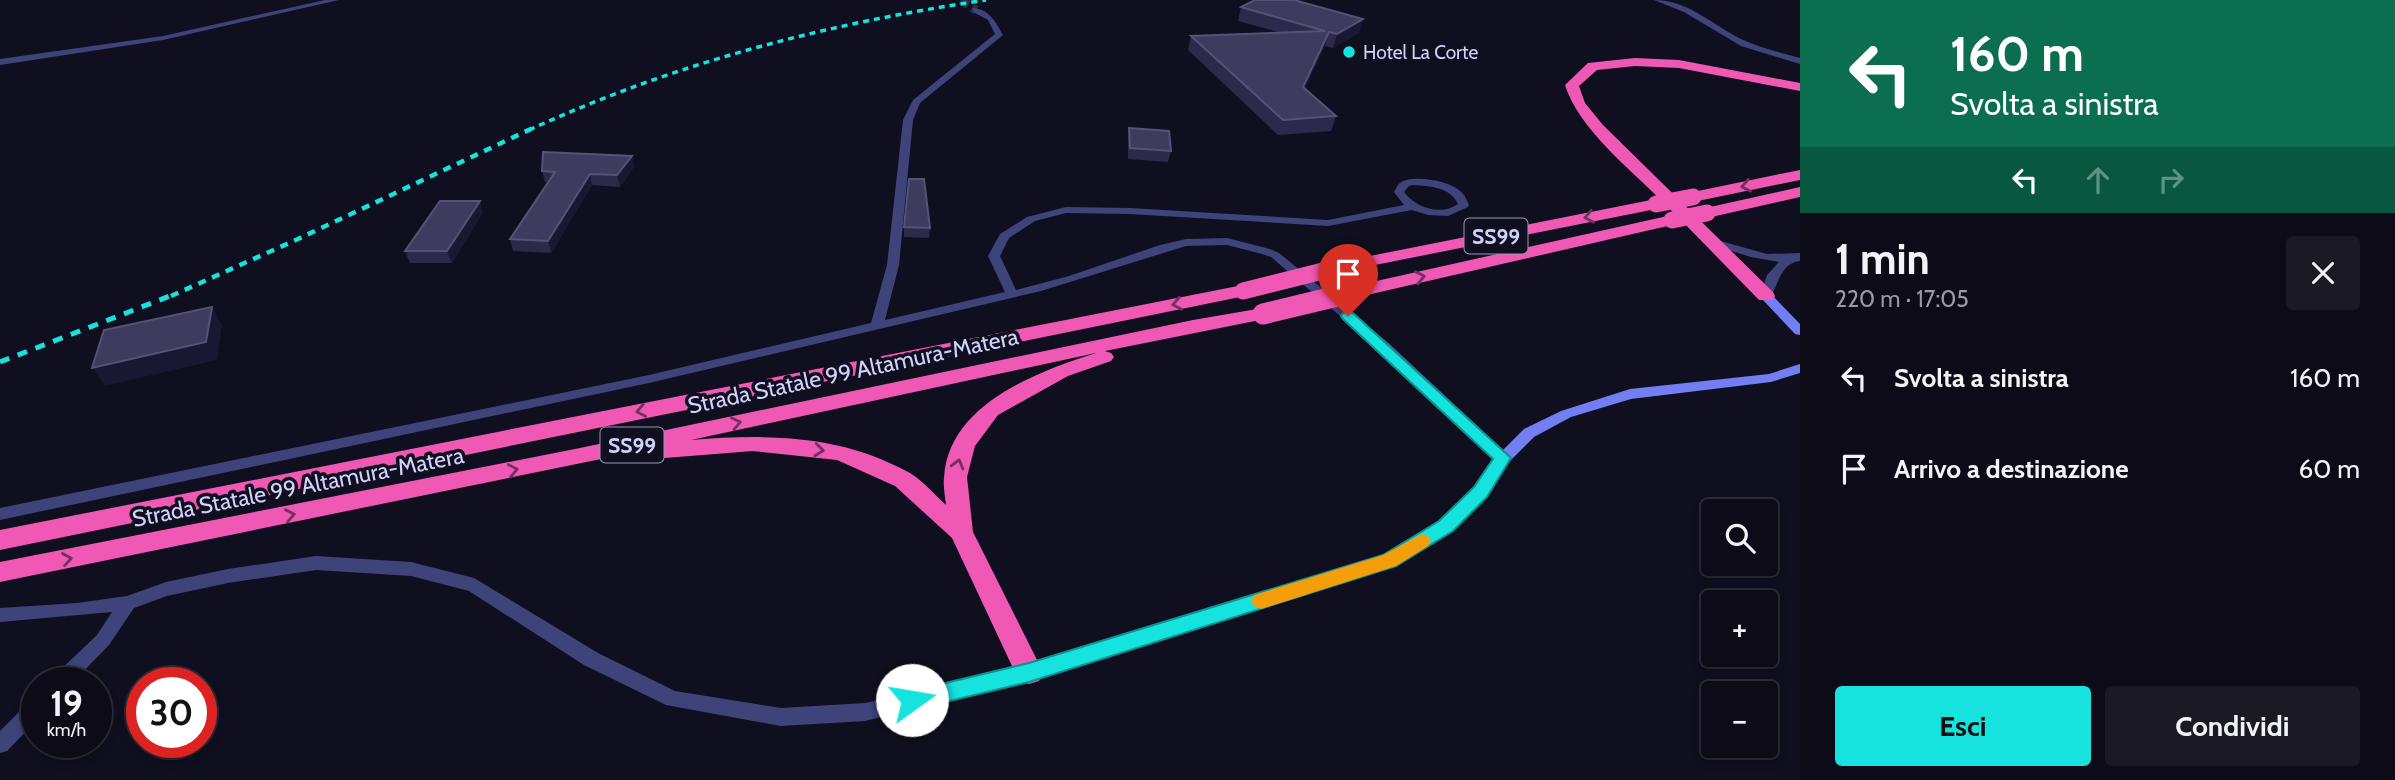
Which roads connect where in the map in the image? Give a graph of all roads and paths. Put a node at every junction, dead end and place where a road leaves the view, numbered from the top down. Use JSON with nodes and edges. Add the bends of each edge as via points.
{"nodes":[{"id":1,"x":335,"y":0,"type":"edge"},
{"id":2,"x":1658,"y":0,"type":"edge"},
{"id":3,"x":976,"y":9,"type":"tunnel mouth"},
{"id":4,"x":1800,"y":61,"type":"edge"},
{"id":5,"x":0,"y":62,"type":"edge"},
{"id":6,"x":1741,"y":75,"type":"junction"},
{"id":7,"x":1800,"y":87,"type":"edge"},
{"id":8,"x":1800,"y":97,"type":"edge"},
{"id":9,"x":1800,"y":175,"type":"edge"},
{"id":10,"x":1800,"y":192,"type":"edge"},
{"id":11,"x":1414,"y":206,"type":"junction"},
{"id":12,"x":1710,"y":241,"type":"junction"},
{"id":13,"x":1794,"y":259,"type":"edge"},
{"id":14,"x":1012,"y":294,"type":"junction"},
{"id":15,"x":1766,"y":296,"type":"junction"},
{"id":16,"x":877,"y":324,"type":"junction"},
{"id":17,"x":1194,"y":326,"type":"junction"},
{"id":18,"x":1800,"y":331,"type":"edge"},
{"id":19,"x":1800,"y":368,"type":"edge"},
{"id":20,"x":580,"y":456,"type":"junction"},
{"id":21,"x":1503,"y":458,"type":"junction"},
{"id":22,"x":0,"y":514,"type":"edge"},
{"id":23,"x":961,"y":532,"type":"junction"},
{"id":24,"x":0,"y":540,"type":"edge"},
{"id":25,"x":0,"y":572,"type":"edge"},
{"id":26,"x":128,"y":603,"type":"junction"},
{"id":27,"x":0,"y":615,"type":"edge"},
{"id":28,"x":76,"y":667,"type":"edge"},
{"id":29,"x":1029,"y":672,"type":"junction"},
{"id":30,"x":21,"y":723,"type":"edge"},
{"id":31,"x":0,"y":744,"type":"edge"}],
"edges":[{"from":1,"to":5,"type":"street","via":[[163,38]]},
{"from":2,"to":4,"type":"street","via":[[1687,10],[1744,44]]},
{"from":3,"to":16,"type":"street","via":[[991,19],[999,35],[916,102],[908,120],[893,265]]},
{"from":6,"to":7,"type":"highway"},
{"from":6,"to":8,"type":"highway"},
{"from":6,"to":12,"type":"highway","via":[[1634,62],[1593,66],[1572,85],[1578,104],[1598,128]]},
{"from":9,"to":24,"type":"highway","number":"SS99","one_way":true,"bridge":true},
{"from":17,"to":10,"type":"highway","name":"Strada Statale 99 Altamura-Matera","number":"SS99","one_way":true,"bridge":true},
{"from":11,"to":11,"type":"street","via":[[1445,213],[1460,209],[1463,200],[1444,186],[1413,182],[1399,191],[1405,202]]},
{"from":11,"to":14,"type":"street","via":[[1328,223],[1066,210],[1031,219],[1004,236],[994,256]]},
{"from":12,"to":13,"type":"street"},
{"from":12,"to":15,"type":"highway"},
{"from":13,"to":15,"type":"street","via":[[1773,275]]},
{"from":14,"to":16,"type":"street"},
{"from":14,"to":21,"type":"street","via":[[1196,241],[1258,248],[1275,255],[1385,347]]},
{"from":15,"to":18,"type":"street"},
{"from":16,"to":22,"type":"street","via":[[635,382]]},
{"from":20,"to":17,"type":"highway","name":"Strada Statale 99 Altamura-Matera","number":"SS99","one_way":true},
{"from":23,"to":17,"type":"highway","one_way":true,"via":[[955,477],[964,444],[990,410],[1061,371]]},
{"from":19,"to":21,"type":"street","via":[[1771,378],[1630,394],[1554,420],[1529,433]]},
{"from":20,"to":23,"type":"highway","one_way":true,"via":[[752,443],[841,452],[904,480]]},
{"from":25,"to":20,"type":"highway","name":"Strada Statale 99 Altamura-Matera","number":"SS99","one_way":true},
{"from":21,"to":29,"type":"street","via":[[1480,492],[1446,526],[1389,561]]},
{"from":23,"to":29,"type":"highway"},
{"from":26,"to":27,"type":"street"},
{"from":26,"to":28,"type":"street","via":[[103,640]]},
{"from":26,"to":29,"type":"street","via":[[203,581],[316,563],[411,569],[474,585],[591,659],[673,699],[781,717],[865,712]]},
{"from":30,"to":31,"type":"street"}]}
